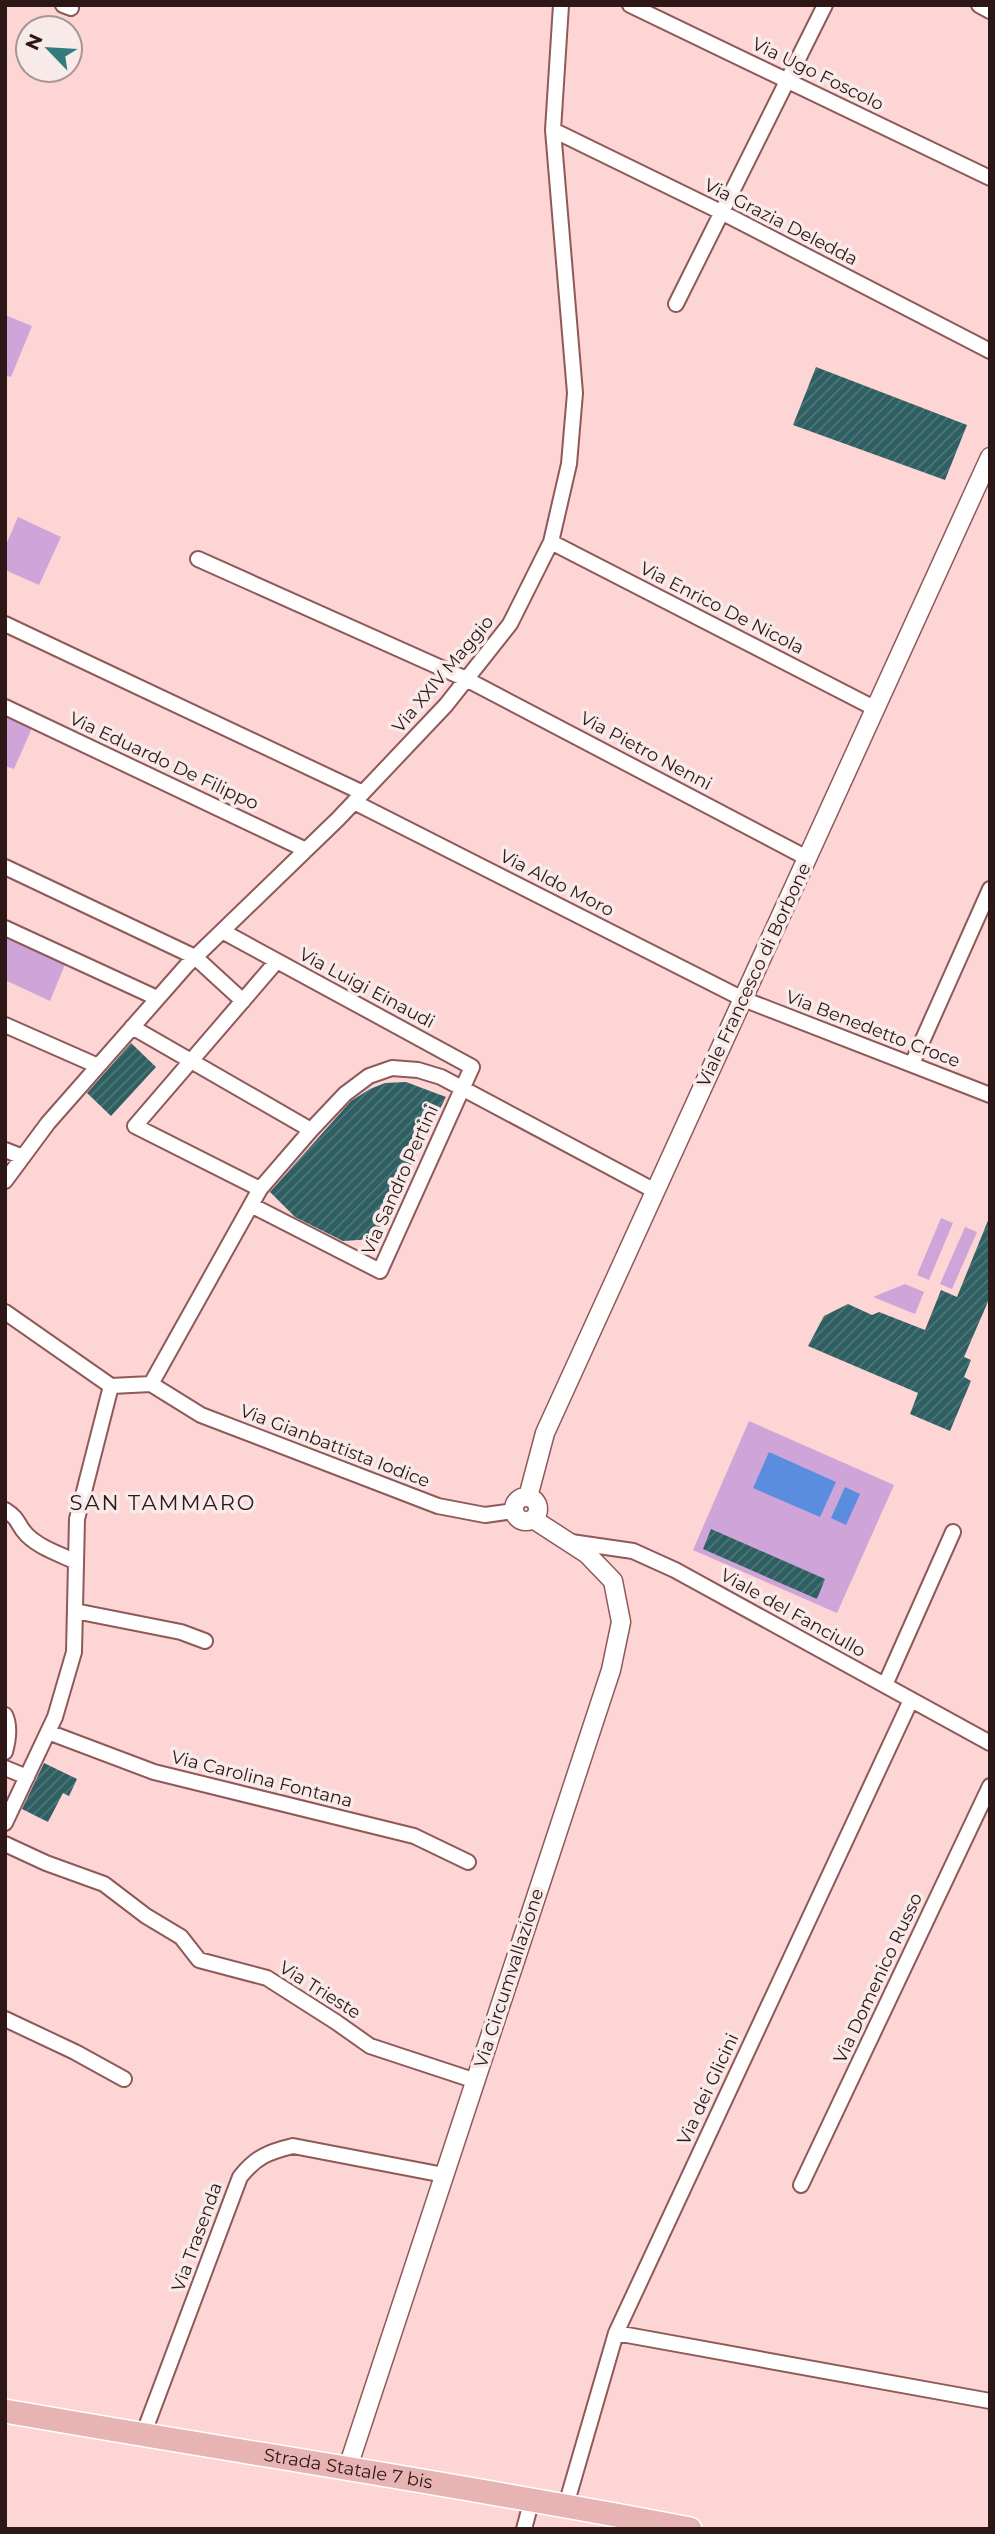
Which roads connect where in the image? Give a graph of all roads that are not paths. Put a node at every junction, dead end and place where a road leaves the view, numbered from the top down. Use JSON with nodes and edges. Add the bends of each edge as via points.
{"nodes":[{"id":1,"x":561,"y":5,"type":"edge"},
{"id":2,"x":630,"y":5,"type":"edge"},
{"id":3,"x":825,"y":5,"type":"edge"},
{"id":4,"x":979,"y":5,"type":"edge"},
{"id":5,"x":990,"y":11,"type":"edge"},
{"id":6,"x":788,"y":81,"type":"junction"},
{"id":7,"x":554,"y":130,"type":"junction"},
{"id":8,"x":990,"y":178,"type":"edge"},
{"id":9,"x":723,"y":213,"type":"junction"},
{"id":10,"x":676,"y":303,"type":"dead end"},
{"id":11,"x":990,"y":351,"type":"edge"},
{"id":12,"x":990,"y":457,"type":"edge"},
{"id":13,"x":551,"y":542,"type":"junction"},
{"id":14,"x":198,"y":559,"type":"dead end"},
{"id":15,"x":5,"y":624,"type":"edge"},
{"id":16,"x":466,"y":679,"type":"junction"},
{"id":17,"x":5,"y":707,"type":"edge"},
{"id":18,"x":876,"y":709,"type":"junction"},
{"id":19,"x":359,"y":798,"type":"junction"},
{"id":20,"x":306,"y":850,"type":"junction"},
{"id":21,"x":807,"y":858,"type":"junction"},
{"id":22,"x":5,"y":867,"type":"edge"},
{"id":23,"x":990,"y":889,"type":"edge"},
{"id":24,"x":5,"y":928,"type":"edge"},
{"id":25,"x":222,"y":931,"type":"junction"},
{"id":26,"x":195,"y":957,"type":"junction"},
{"id":27,"x":277,"y":961,"type":"junction"},
{"id":28,"x":157,"y":998,"type":"junction"},
{"id":29,"x":743,"y":999,"type":"junction"},
{"id":30,"x":243,"y":1001,"type":"junction"},
{"id":31,"x":5,"y":1025,"type":"edge"},
{"id":32,"x":132,"y":1027,"type":"junction"},
{"id":33,"x":191,"y":1061,"type":"junction"},
{"id":34,"x":912,"y":1064,"type":"junction"},
{"id":35,"x":98,"y":1066,"type":"junction"},
{"id":36,"x":463,"y":1088,"type":"junction"},
{"id":37,"x":990,"y":1095,"type":"edge"},
{"id":38,"x":311,"y":1130,"type":"junction"},
{"id":39,"x":5,"y":1150,"type":"edge"},
{"id":40,"x":23,"y":1157,"type":"junction"},
{"id":41,"x":5,"y":1181,"type":"edge"},
{"id":42,"x":260,"y":1189,"type":"junction"},
{"id":43,"x":655,"y":1191,"type":"junction"},
{"id":44,"x":251,"y":1205,"type":"junction"},
{"id":45,"x":5,"y":1312,"type":"edge"},
{"id":46,"x":151,"y":1384,"type":"junction"},
{"id":47,"x":111,"y":1386,"type":"junction"},
{"id":48,"x":528,"y":1497,"type":"junction"},
{"id":49,"x":5,"y":1510,"type":"edge"},
{"id":50,"x":514,"y":1511,"type":"junction"},
{"id":51,"x":533,"y":1519,"type":"junction"},
{"id":52,"x":953,"y":1532,"type":"dead end"},
{"id":53,"x":569,"y":1542,"type":"junction"},
{"id":54,"x":76,"y":1562,"type":"junction"},
{"id":55,"x":75,"y":1611,"type":"junction"},
{"id":56,"x":205,"y":1641,"type":"dead end"},
{"id":57,"x":885,"y":1685,"type":"junction"},
{"id":58,"x":911,"y":1700,"type":"junction"},
{"id":59,"x":5,"y":1715,"type":"edge"},
{"id":60,"x":48,"y":1732,"type":"junction"},
{"id":61,"x":990,"y":1743,"type":"edge"},
{"id":62,"x":5,"y":1752,"type":"edge"},
{"id":63,"x":5,"y":1768,"type":"edge"},
{"id":64,"x":27,"y":1777,"type":"junction"},
{"id":65,"x":990,"y":1786,"type":"edge"},
{"id":66,"x":5,"y":1823,"type":"edge"},
{"id":67,"x":5,"y":1844,"type":"edge"},
{"id":68,"x":468,"y":1862,"type":"dead end"},
{"id":69,"x":5,"y":2019,"type":"edge"},
{"id":70,"x":124,"y":2079,"type":"dead end"},
{"id":71,"x":475,"y":2081,"type":"junction"},
{"id":72,"x":444,"y":2175,"type":"junction"},
{"id":73,"x":801,"y":2185,"type":"dead end"},
{"id":74,"x":616,"y":2333,"type":"junction"},
{"id":75,"x":990,"y":2401,"type":"edge"},
{"id":76,"x":5,"y":2411,"type":"edge"},
{"id":77,"x":144,"y":2435,"type":"junction"},
{"id":78,"x":347,"y":2470,"type":"junction"},
{"id":79,"x":532,"y":2499,"type":"junction"},
{"id":80,"x":566,"y":2505,"type":"junction"},
{"id":81,"x":524,"y":2529,"type":"edge"},
{"id":82,"x":690,"y":2529,"type":"edge"}],
"edges":[{"from":1,"to":7,"type":"street","name":"Via XXIV Maggio"},
{"from":2,"to":6,"type":"street","name":"Via Ugo Foscolo"},
{"from":3,"to":6,"type":"street"},
{"from":4,"to":5,"type":"street"},
{"from":6,"to":8,"type":"street","name":"Via Ugo Foscolo"},
{"from":6,"to":9,"type":"street"},
{"from":7,"to":9,"type":"street","name":"Via Grazia Deledda"},
{"from":7,"to":13,"type":"street","name":"Via XXIV Maggio","via":[[575,393],[569,464]]},
{"from":9,"to":10,"type":"street"},
{"from":9,"to":11,"type":"street","name":"Via Grazia Deledda"},
{"from":12,"to":18,"type":"street","name":"Viale Francesco di Borbone"},
{"from":13,"to":16,"type":"street","name":"Via XXIV Maggio","via":[[510,624]]},
{"from":13,"to":18,"type":"street","name":"Via Enrico De Nicola"},
{"from":14,"to":16,"type":"street","name":"Via Pietro Nenni"},
{"from":15,"to":19,"type":"street","name":"Via Aldo Moro"},
{"from":16,"to":19,"type":"street","name":"Via XXIV Maggio"},
{"from":16,"to":21,"type":"street","name":"Via Pietro Nenni"},
{"from":17,"to":20,"type":"street","name":"Via Eduardo De Filippo"},
{"from":18,"to":21,"type":"street","name":"Viale Francesco di Borbone"},
{"from":19,"to":20,"type":"street","name":"Via XXIV Maggio"},
{"from":19,"to":29,"type":"street","name":"Via Aldo Moro"},
{"from":20,"to":25,"type":"street","name":"Via XXIV Maggio"},
{"from":21,"to":29,"type":"street","name":"Viale Francesco di Borbone"},
{"from":22,"to":26,"type":"street"},
{"from":23,"to":34,"type":"street"},
{"from":24,"to":28,"type":"street"},
{"from":25,"to":26,"type":"street","name":"Via XXIV Maggio"},
{"from":25,"to":27,"type":"street","name":"Via Luigi Einaudi"},
{"from":26,"to":28,"type":"street","name":"Via XXIV Maggio"},
{"from":26,"to":30,"type":"street"},
{"from":27,"to":30,"type":"street"},
{"from":27,"to":36,"type":"street","name":"Via Luigi Einaudi","via":[[472,1067]]},
{"from":28,"to":32,"type":"street","name":"Via XXIV Maggio"},
{"from":29,"to":34,"type":"street","name":"Via Benedetto Croce"},
{"from":29,"to":43,"type":"street","name":"Viale Francesco di Borbone"},
{"from":30,"to":33,"type":"street"},
{"from":31,"to":35,"type":"street"},
{"from":32,"to":33,"type":"street"},
{"from":32,"to":35,"type":"street","name":"Via XXIV Maggio"},
{"from":33,"to":38,"type":"street"},
{"from":33,"to":42,"type":"street","via":[[135,1126]]},
{"from":34,"to":37,"type":"street","name":"Via Benedetto Croce"},
{"from":35,"to":40,"type":"street","name":"Via XXIV Maggio"},
{"from":36,"to":38,"type":"street","via":[[418,1070],[393,1068],[369,1076],[345,1094]]},
{"from":36,"to":43,"type":"street"},
{"from":36,"to":44,"type":"street","name":"Via Sandro Pertini","via":[[380,1271]]},
{"from":38,"to":42,"type":"street"},
{"from":39,"to":40,"type":"street"},
{"from":40,"to":41,"type":"street","name":"Via XXIV Maggio"},
{"from":42,"to":44,"type":"street"},
{"from":43,"to":48,"type":"street","name":"Viale Francesco di Borbone","via":[[545,1433]]},
{"from":44,"to":46,"type":"street"},
{"from":45,"to":47,"type":"street"},
{"from":46,"to":47,"type":"street"},
{"from":46,"to":50,"type":"street","name":"Via Gianbattista Iodice","via":[[201,1415],[438,1506],[485,1515]]},
{"from":47,"to":54,"type":"street","via":[[77,1519]]},
{"from":48,"to":50,"type":"street","via":[[517,1500]]},
{"from":48,"to":51,"type":"street","via":[[537,1504]]},
{"from":49,"to":54,"type":"street","via":[[18,1518],[23,1532],[36,1542]]},
{"from":50,"to":51,"type":"street","via":[[521,1520]]},
{"from":51,"to":53,"type":"street","name":"Via Circumvallazione"},
{"from":52,"to":57,"type":"street"},
{"from":53,"to":57,"type":"street","name":"Viale del Fanciullo","via":[[633,1551],[675,1570]]},
{"from":53,"to":71,"type":"street","name":"Via Circumvallazione","via":[[613,1581],[621,1622],[611,1670]]},
{"from":54,"to":55,"type":"street"},
{"from":55,"to":56,"type":"street"},
{"from":55,"to":60,"type":"street","via":[[74,1652]]},
{"from":57,"to":58,"type":"street","name":"Viale del Fanciullo"},
{"from":58,"to":61,"type":"street","name":"Viale del Fanciullo"},
{"from":58,"to":74,"type":"street","name":"Via dei Glicini"},
{"from":59,"to":62,"type":"street"},
{"from":60,"to":64,"type":"street"},
{"from":60,"to":68,"type":"street","name":"Via Carolina Fontana","via":[[154,1772],[414,1836]]},
{"from":63,"to":64,"type":"street"},
{"from":64,"to":66,"type":"street"},
{"from":65,"to":73,"type":"street","name":"Via Domenico Russo"},
{"from":67,"to":71,"type":"street","name":"Via Trieste","via":[[104,1884],[181,1937],[199,1960],[267,1978],[370,2046]]},
{"from":69,"to":70,"type":"street"},
{"from":71,"to":72,"type":"street","name":"Via Circumvallazione"},
{"from":72,"to":77,"type":"street","name":"Via Trasenda","via":[[293,2146],[252,2162],[240,2176]]},
{"from":72,"to":78,"type":"street","name":"Via Circumvallazione"},
{"from":74,"to":75,"type":"street"},
{"from":74,"to":80,"type":"street","name":"Via dei Glicini"},
{"from":76,"to":77,"type":"main road","name":"Strada Statale 7 bis"},
{"from":77,"to":78,"type":"main road","name":"Strada Statale 7 bis"},
{"from":78,"to":79,"type":"main road","name":"Strada Statale 7 bis"},
{"from":79,"to":80,"type":"main road","name":"Strada Statale 7 bis"},
{"from":79,"to":81,"type":"street"},
{"from":80,"to":82,"type":"main road","name":"Strada Statale 7 bis"}]}
